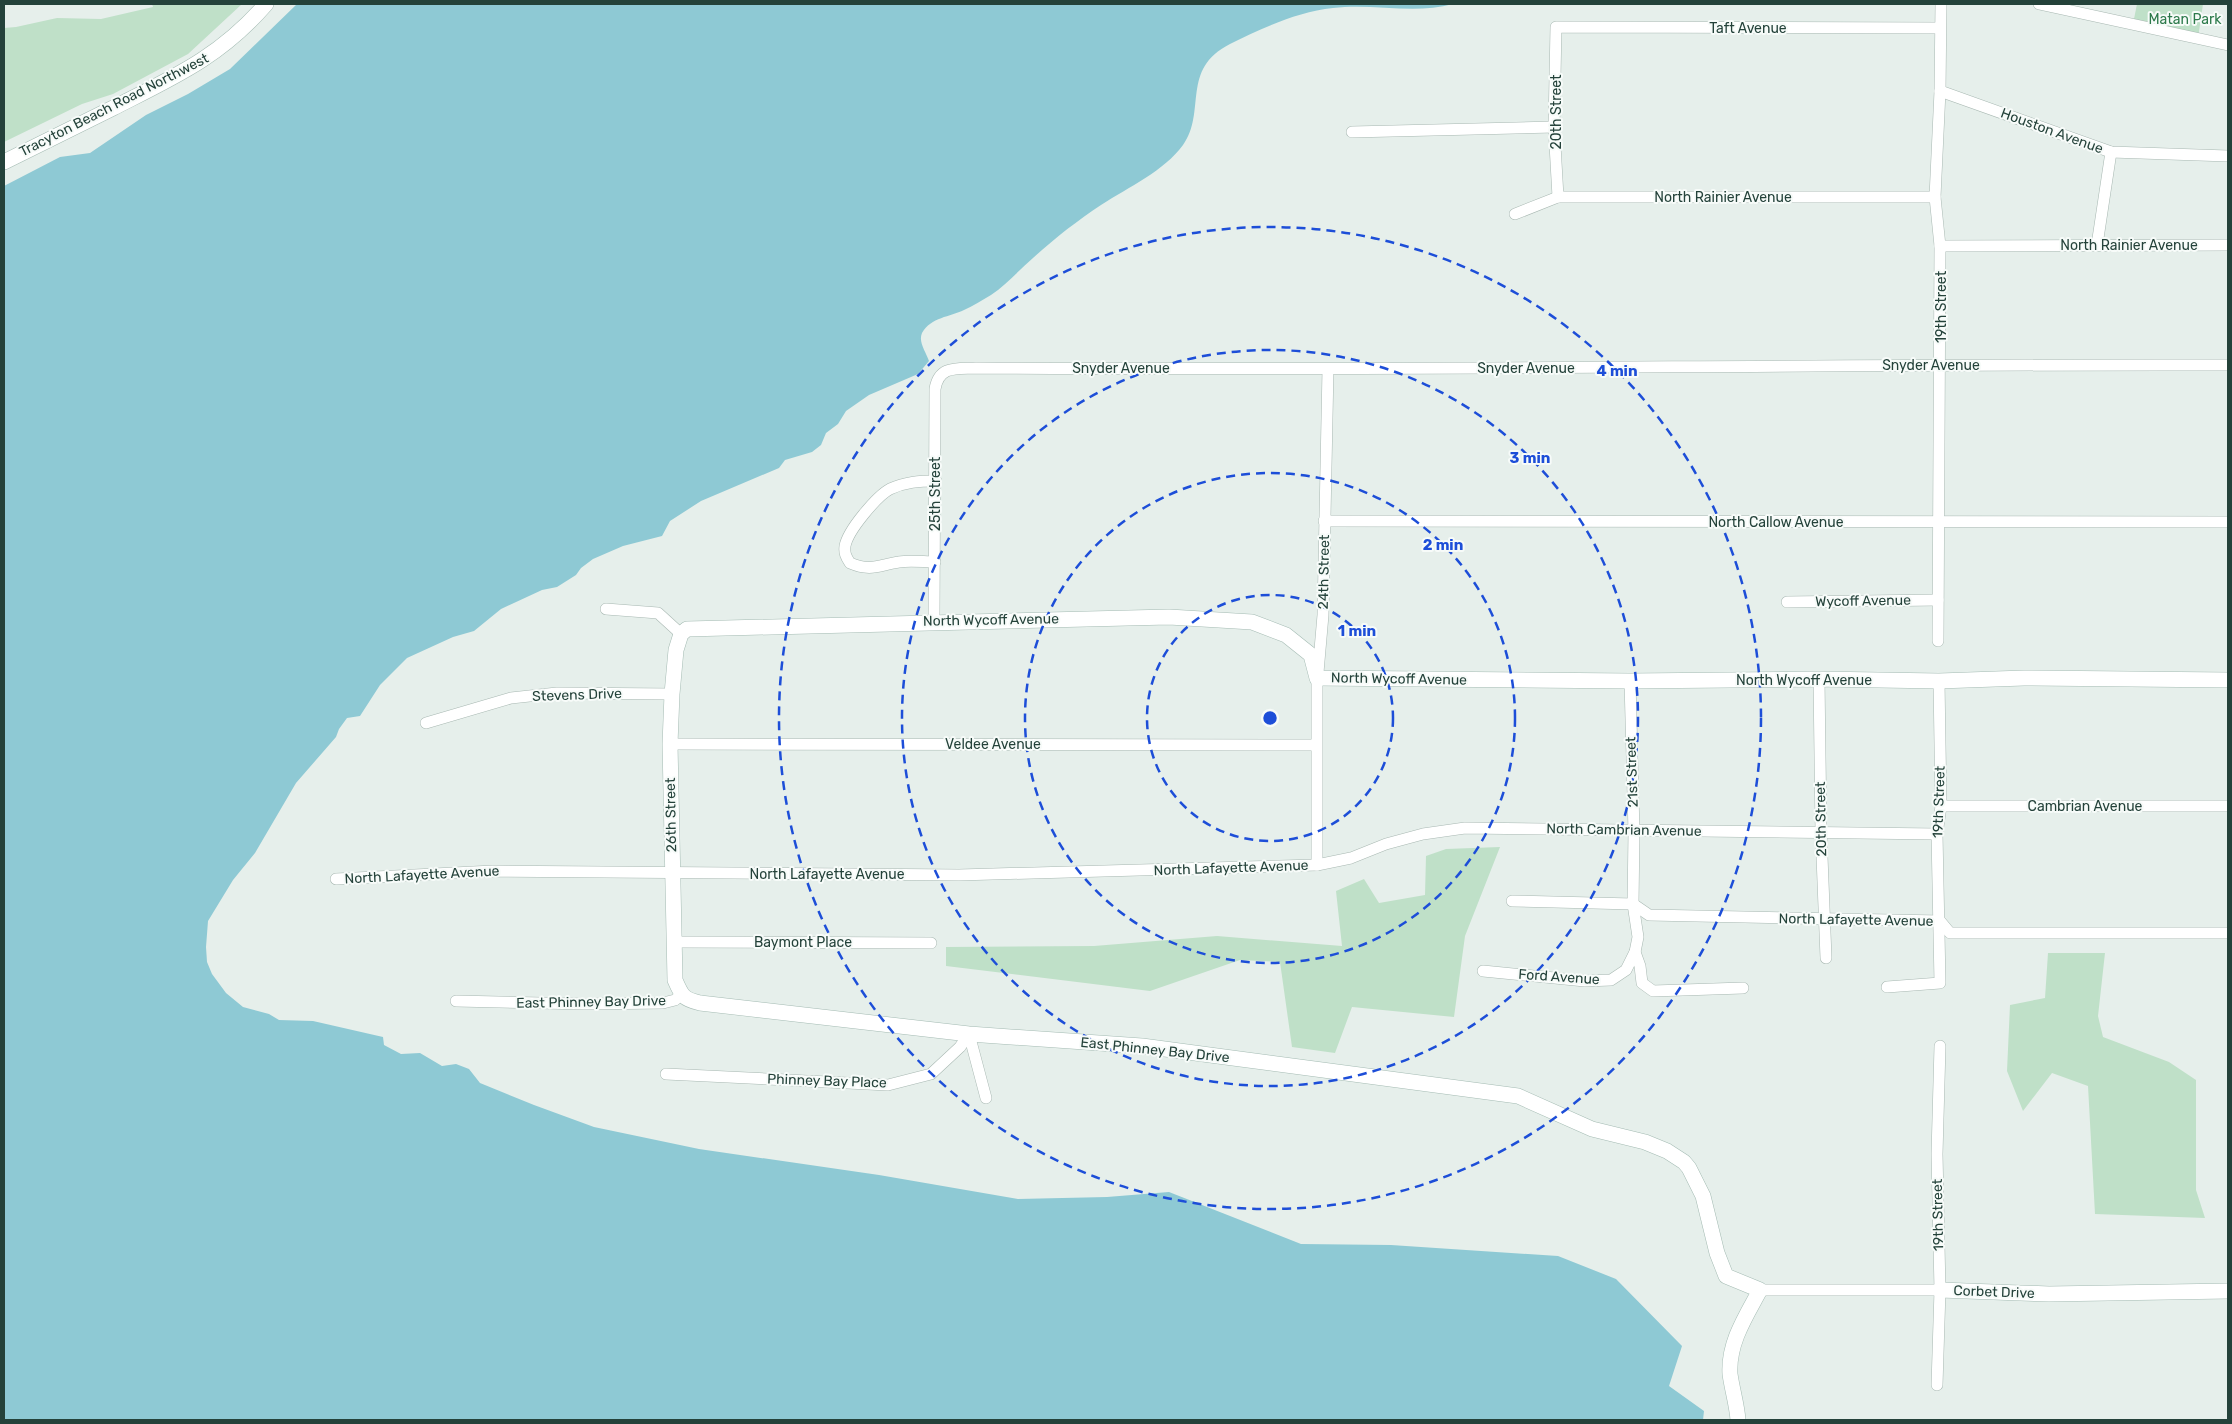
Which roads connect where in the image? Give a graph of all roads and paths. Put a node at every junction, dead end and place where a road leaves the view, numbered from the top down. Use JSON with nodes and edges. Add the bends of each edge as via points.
{"nodes":[{"id":1,"x":266,"y":4,"type":"edge"},
{"id":2,"x":1940,"y":4,"type":"edge"},
{"id":3,"x":2039,"y":4,"type":"edge"},
{"id":4,"x":1556,"y":27,"type":"joint"},
{"id":5,"x":1940,"y":28,"type":"junction"},
{"id":6,"x":2228,"y":44,"type":"edge"},
{"id":7,"x":1940,"y":91,"type":"junction"},
{"id":8,"x":1554,"y":127,"type":"junction"},
{"id":9,"x":1352,"y":132,"type":"dead end"},
{"id":10,"x":2111,"y":152,"type":"junction"},
{"id":11,"x":2228,"y":156,"type":"edge"},
{"id":12,"x":4,"y":162,"type":"edge"},
{"id":13,"x":1558,"y":197,"type":"junction"},
{"id":14,"x":1935,"y":197,"type":"junction"},
{"id":15,"x":1515,"y":214,"type":"dead end"},
{"id":16,"x":2097,"y":245,"type":"junction"},
{"id":17,"x":2228,"y":245,"type":"edge"},
{"id":18,"x":1940,"y":246,"type":"junction"},
{"id":19,"x":1941,"y":364,"type":"junction"},
{"id":20,"x":2228,"y":365,"type":"edge"},
{"id":21,"x":1328,"y":369,"type":"junction"},
{"id":22,"x":945,"y":371,"type":"joint"},
{"id":23,"x":936,"y":481,"type":"junction"},
{"id":24,"x":1324,"y":521,"type":"junction"},
{"id":25,"x":2228,"y":522,"type":"edge"},
{"id":26,"x":1938,"y":523,"type":"junction"},
{"id":27,"x":935,"y":562,"type":"junction"},
{"id":28,"x":1938,"y":600,"type":"junction"},
{"id":29,"x":1787,"y":602,"type":"dead end"},
{"id":30,"x":606,"y":609,"type":"dead end"},
{"id":31,"x":934,"y":621,"type":"junction"},
{"id":32,"x":681,"y":634,"type":"junction"},
{"id":33,"x":1938,"y":641,"type":"dead end"},
{"id":34,"x":1317,"y":678,"type":"junction"},
{"id":35,"x":1819,"y":680,"type":"junction"},
{"id":36,"x":2228,"y":680,"type":"edge"},
{"id":37,"x":1630,"y":681,"type":"junction"},
{"id":38,"x":1939,"y":681,"type":"junction"},
{"id":39,"x":672,"y":694,"type":"junction"},
{"id":40,"x":426,"y":723,"type":"dead end"},
{"id":41,"x":670,"y":744,"type":"junction"},
{"id":42,"x":1316,"y":745,"type":"junction"},
{"id":43,"x":1941,"y":806,"type":"junction"},
{"id":44,"x":2228,"y":806,"type":"edge"},
{"id":45,"x":1821,"y":831,"type":"junction"},
{"id":46,"x":1634,"y":832,"type":"junction"},
{"id":47,"x":1937,"y":834,"type":"junction"},
{"id":48,"x":1317,"y":865,"type":"junction"},
{"id":49,"x":672,"y":872,"type":"junction"},
{"id":50,"x":336,"y":879,"type":"dead end"},
{"id":51,"x":1512,"y":900,"type":"dead end"},
{"id":52,"x":1633,"y":904,"type":"junction"},
{"id":53,"x":1824,"y":919,"type":"junction"},
{"id":54,"x":1940,"y":921,"type":"junction"},
{"id":55,"x":2228,"y":933,"type":"edge"},
{"id":56,"x":674,"y":942,"type":"junction"},
{"id":57,"x":931,"y":943,"type":"dead end"},
{"id":58,"x":1635,"y":952,"type":"junction"},
{"id":59,"x":1826,"y":958,"type":"dead end"},
{"id":60,"x":1483,"y":971,"type":"dead end"},
{"id":61,"x":1887,"y":987,"type":"dead end"},
{"id":62,"x":1743,"y":988,"type":"dead end"},
{"id":63,"x":681,"y":995,"type":"junction"},
{"id":64,"x":456,"y":1001,"type":"dead end"},
{"id":65,"x":969,"y":1034,"type":"junction"},
{"id":66,"x":1940,"y":1046,"type":"dead end"},
{"id":67,"x":666,"y":1074,"type":"dead end"},
{"id":68,"x":986,"y":1098,"type":"dead end"},
{"id":69,"x":1760,"y":1290,"type":"junction"},
{"id":70,"x":1940,"y":1290,"type":"junction"},
{"id":71,"x":2228,"y":1291,"type":"edge"},
{"id":72,"x":1937,"y":1385,"type":"dead end"},
{"id":73,"x":1738,"y":1420,"type":"edge"}],
"edges":[{"from":1,"to":12,"type":"street","name":"Tracyton Beach Road Northwest","via":[[220,48],[198,64]]},
{"from":2,"to":5,"type":"street","name":"19th Street"},
{"from":3,"to":6,"type":"street"},
{"from":4,"to":5,"type":"street","name":"Taft Avenue"},
{"from":4,"to":8,"type":"street","name":"20th Street"},
{"from":5,"to":7,"type":"street","name":"19th Street"},
{"from":7,"to":10,"type":"street","name":"Houston Avenue"},
{"from":7,"to":14,"type":"street","name":"19th Street"},
{"from":8,"to":9,"type":"street"},
{"from":8,"to":13,"type":"street","name":"20th Street"},
{"from":10,"to":11,"type":"street","name":"Houston Avenue"},
{"from":10,"to":16,"type":"street"},
{"from":13,"to":14,"type":"street","name":"North Rainier Avenue"},
{"from":13,"to":15,"type":"street","name":"North Rainier Avenue"},
{"from":14,"to":18,"type":"street","name":"19th Street"},
{"from":16,"to":17,"type":"street","name":"North Rainier Avenue"},
{"from":16,"to":18,"type":"street","name":"North Rainier Avenue"},
{"from":18,"to":19,"type":"street","name":"19th Street"},
{"from":19,"to":20,"type":"street","name":"Snyder Avenue"},
{"from":19,"to":21,"type":"street","name":"Snyder Avenue"},
{"from":19,"to":26,"type":"street","name":"19th Street"},
{"from":21,"to":22,"type":"street","name":"Snyder Avenue","via":[[976,368]]},
{"from":21,"to":24,"type":"street","name":"24th Street"},
{"from":22,"to":23,"type":"street","name":"25th Street","via":[[938,375],[935,388]]},
{"from":23,"to":27,"type":"street","name":"25th Street"},
{"from":23,"to":27,"type":"street","via":[[905,483],[880,494],[845,544],[845,556],[850,563],[868,568],[900,562]]},
{"from":24,"to":26,"type":"street","name":"North Callow Avenue"},
{"from":24,"to":34,"type":"street","name":"24th Street","via":[[1323,615]]},
{"from":25,"to":26,"type":"street","name":"North Callow Avenue"},
{"from":26,"to":28,"type":"street","name":"19th Street"},
{"from":27,"to":31,"type":"street","name":"25th Street"},
{"from":28,"to":29,"type":"street","name":"Wycoff Avenue"},
{"from":28,"to":33,"type":"street","name":"19th Street"},
{"from":30,"to":32,"type":"street","via":[[658,614]]},
{"from":31,"to":32,"type":"street","name":"North Wycoff Avenue","via":[[687,629]]},
{"from":31,"to":34,"type":"street","name":"North Wycoff Avenue","via":[[1169,617],[1252,622],[1286,635],[1311,655]]},
{"from":32,"to":39,"type":"street","name":"26th Street","via":[[676,650]]},
{"from":34,"to":37,"type":"street","name":"North Wycoff Avenue"},
{"from":34,"to":42,"type":"street","name":"24th Street"},
{"from":35,"to":37,"type":"street","name":"North Wycoff Avenue"},
{"from":35,"to":38,"type":"street","name":"North Wycoff Avenue"},
{"from":35,"to":45,"type":"street","name":"20th Street"},
{"from":36,"to":38,"type":"street","name":"North Wycoff Avenue","via":[[2024,678]]},
{"from":37,"to":46,"type":"street","name":"21st Street"},
{"from":38,"to":43,"type":"street","name":"19th Street"},
{"from":39,"to":40,"type":"street","name":"Stevens Drive","via":[[557,693],[511,698]]},
{"from":39,"to":41,"type":"street","name":"26th Street"},
{"from":41,"to":42,"type":"street","name":"Veldee Avenue"},
{"from":41,"to":49,"type":"street","name":"26th Street"},
{"from":42,"to":48,"type":"street","name":"24th Street"},
{"from":43,"to":44,"type":"street","name":"Cambrian Avenue"},
{"from":43,"to":47,"type":"street","name":"19th Street"},
{"from":45,"to":46,"type":"street","name":"North Cambrian Avenue"},
{"from":45,"to":47,"type":"street","name":"North Cambrian Avenue"},
{"from":45,"to":53,"type":"street","name":"20th Street"},
{"from":46,"to":48,"type":"street","name":"North Cambrian Avenue","via":[[1465,828],[1423,834],[1351,858]]},
{"from":46,"to":52,"type":"street","name":"21st Street"},
{"from":47,"to":54,"type":"street","name":"19th Street"},
{"from":48,"to":49,"type":"street","name":"North Lafayette Avenue","via":[[959,875]]},
{"from":49,"to":50,"type":"street","name":"North Lafayette Avenue","via":[[492,871]]},
{"from":49,"to":56,"type":"street","name":"26th Street"},
{"from":51,"to":52,"type":"street","name":"North Lafayette Avenue"},
{"from":52,"to":53,"type":"street","name":"North Lafayette Avenue","via":[[1649,915]]},
{"from":52,"to":58,"type":"street","name":"21st Street","via":[[1638,937]]},
{"from":53,"to":54,"type":"street","name":"North Lafayette Avenue"},
{"from":53,"to":59,"type":"street","name":"20th Street"},
{"from":54,"to":55,"type":"street","name":"North Lafayette Avenue","via":[[1950,933]]},
{"from":54,"to":61,"type":"street","name":"19th Street","via":[[1940,983]]},
{"from":56,"to":57,"type":"street","name":"Baymont Place"},
{"from":56,"to":63,"type":"street","name":"26th Street","via":[[675,980]]},
{"from":58,"to":60,"type":"street","name":"Ford Avenue","via":[[1626,970],[1611,980]]},
{"from":58,"to":62,"type":"street","via":[[1642,983],[1653,991]]},
{"from":63,"to":64,"type":"street","name":"East Phinney Bay Drive","via":[[663,1003]]},
{"from":63,"to":65,"type":"street","name":"East Phinney Bay Drive","via":[[700,1004]]},
{"from":65,"to":67,"type":"street","name":"Phinney Bay Place","via":[[931,1074],[888,1084]]},
{"from":65,"to":68,"type":"street"},
{"from":65,"to":69,"type":"street","name":"East Phinney Bay Drive","via":[[1142,1046],[1518,1096],[1592,1129],[1667,1150],[1684,1162],[1703,1196],[1726,1276]]},
{"from":66,"to":70,"type":"street","name":"19th Street","via":[[1937,1154]]},
{"from":69,"to":70,"type":"street","name":"Corbet Drive"},
{"from":69,"to":73,"type":"street","via":[[1741,1326],[1730,1359]]},
{"from":70,"to":71,"type":"street","name":"Corbet Drive","via":[[2049,1294]]},
{"from":70,"to":72,"type":"street","name":"19th Street"}]}
